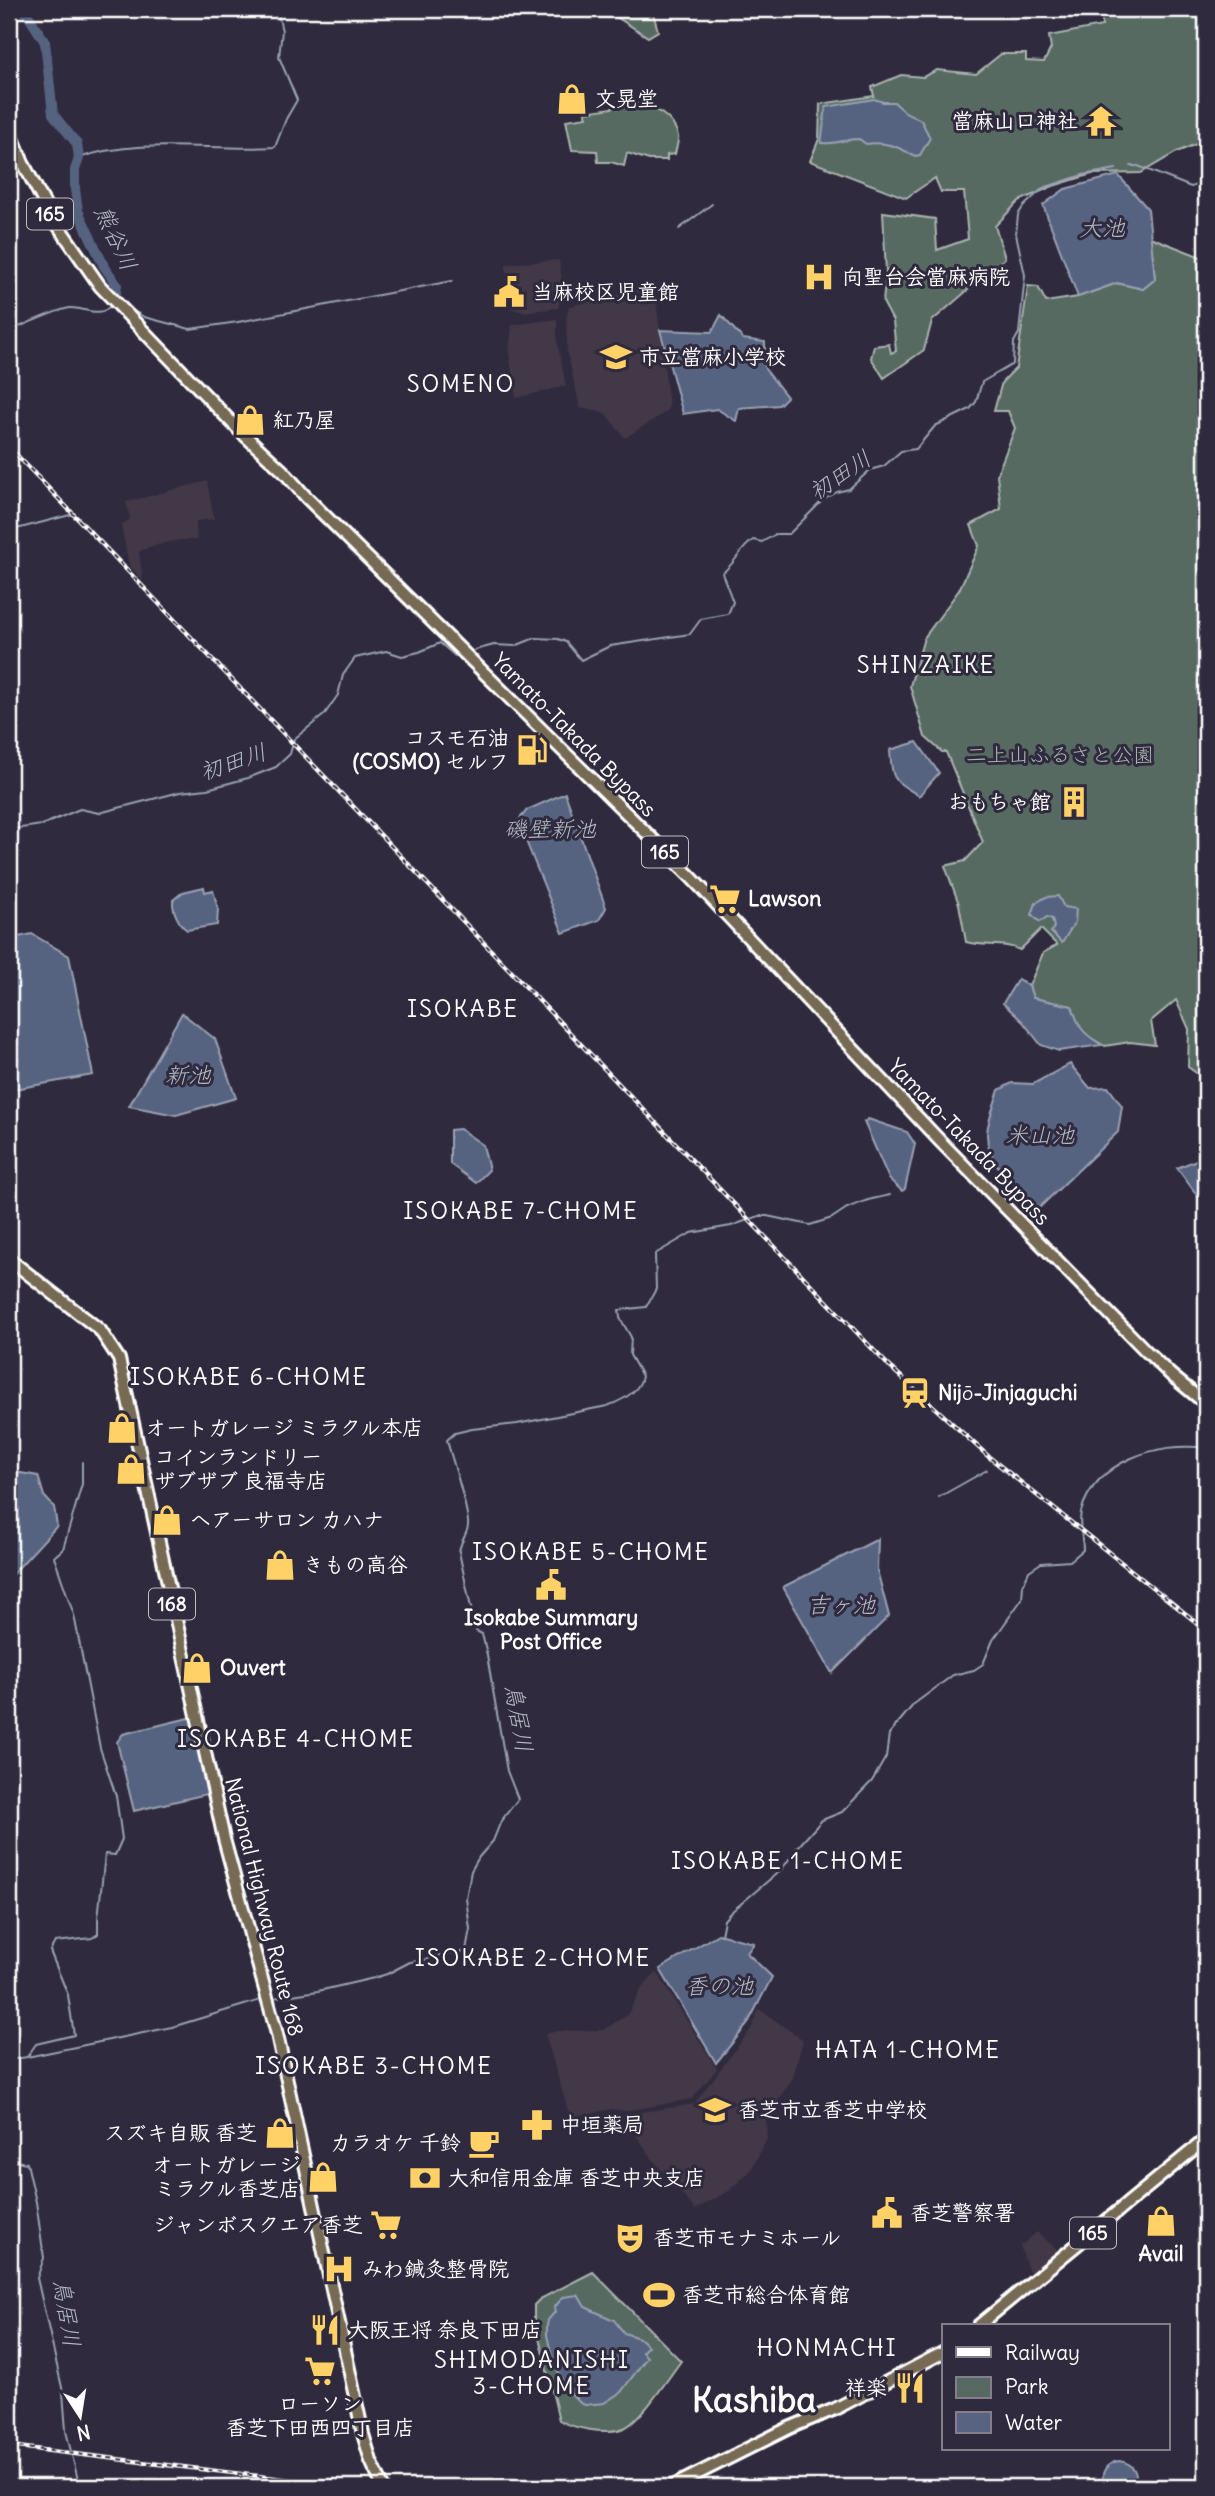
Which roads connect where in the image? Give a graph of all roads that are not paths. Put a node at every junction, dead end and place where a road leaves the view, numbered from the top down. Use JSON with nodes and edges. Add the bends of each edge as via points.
{"nodes":[{"id":1,"x":9,"y":128,"type":"edge"},
{"id":2,"x":9,"y":1259,"type":"edge"},
{"id":3,"x":1206,"y":1404,"type":"edge"},
{"id":4,"x":1206,"y":2138,"type":"edge"},
{"id":5,"x":980,"y":2324,"type":"edge"},
{"id":6,"x":942,"y":2353,"type":"edge"},
{"id":7,"x":383,"y":2487,"type":"edge"},
{"id":8,"x":671,"y":2487,"type":"edge"}],
"edges":[{"from":1,"to":3,"type":"highway","name":"Yamato-Takada Bypass","number":"165","via":[[50,214],[117,305],[691,877],[940,1141],[1171,1375]]},
{"from":2,"to":7,"type":"highway","name":"National Highway Route 168","number":"168","via":[[100,1330],[119,1359],[224,1839],[268,1998],[363,2434]]},
{"from":4,"to":5,"type":"highway","number":"165"},
{"from":6,"to":8,"type":"highway"}]}
